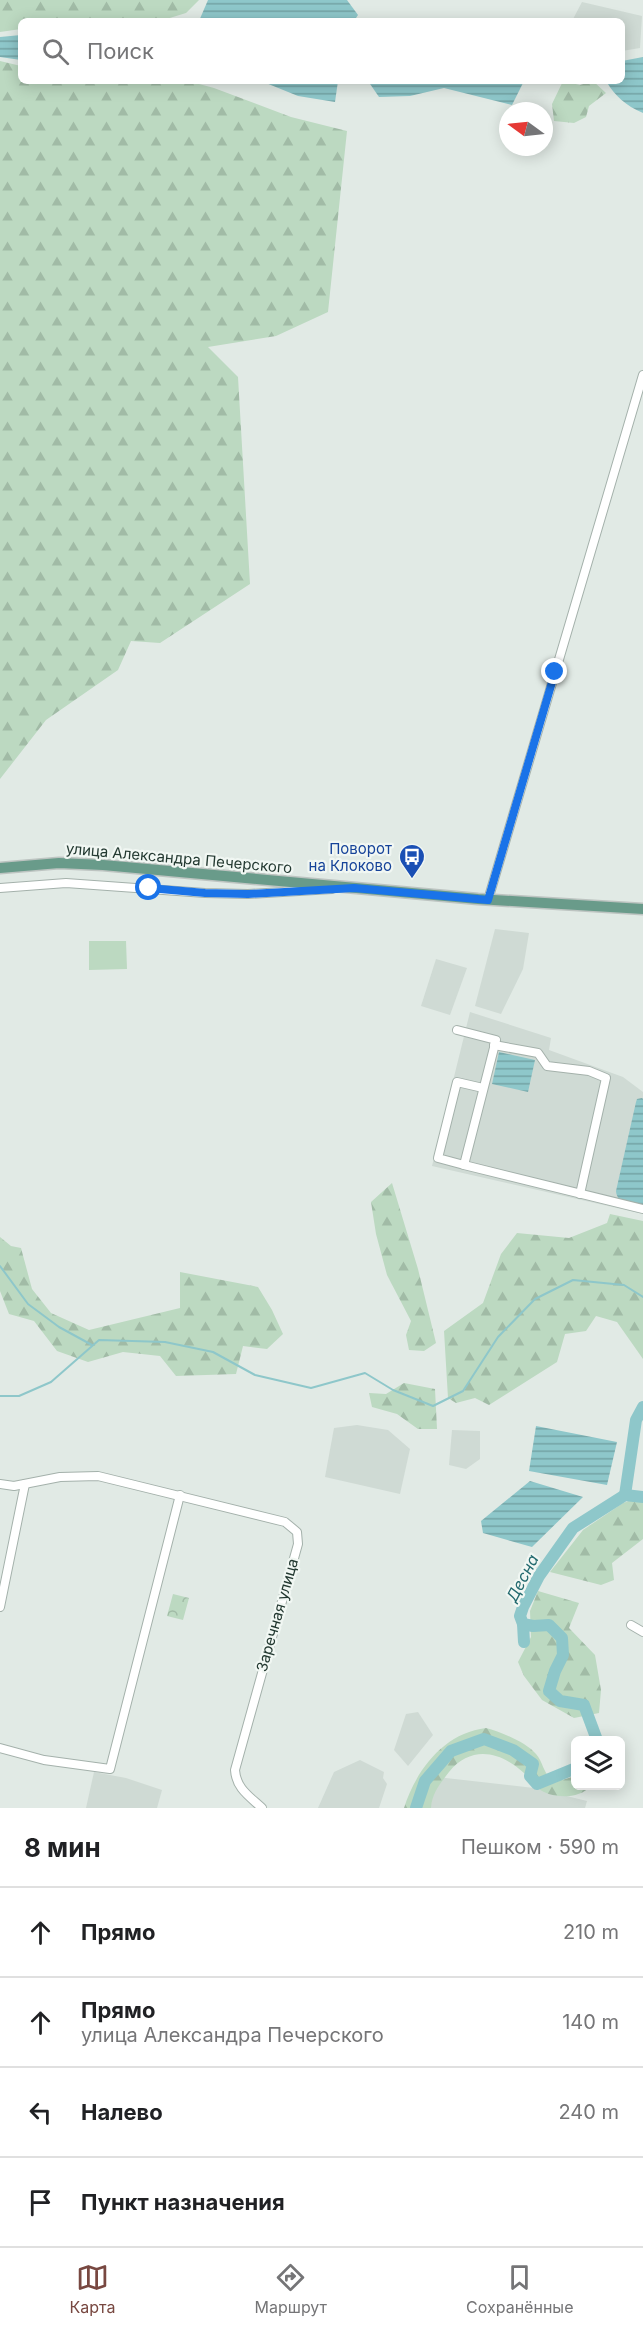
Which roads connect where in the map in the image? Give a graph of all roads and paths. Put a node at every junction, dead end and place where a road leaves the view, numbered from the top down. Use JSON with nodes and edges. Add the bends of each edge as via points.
{"nodes":[{"id":1,"x":643,"y":375,"type":"edge"},
{"id":2,"x":0,"y":868,"type":"edge"},
{"id":3,"x":0,"y":888,"type":"edge"},
{"id":4,"x":354,"y":888,"type":"junction"},
{"id":5,"x":488,"y":900,"type":"junction"},
{"id":6,"x":643,"y":909,"type":"edge"},
{"id":7,"x":457,"y":1030,"type":"dead end"},
{"id":8,"x":495,"y":1045,"type":"junction"},
{"id":9,"x":483,"y":1088,"type":"junction"},
{"id":10,"x":464,"y":1165,"type":"junction"},
{"id":11,"x":580,"y":1194,"type":"junction"},
{"id":12,"x":643,"y":1209,"type":"edge"},
{"id":13,"x":0,"y":1484,"type":"edge"},
{"id":14,"x":25,"y":1484,"type":"junction"},
{"id":15,"x":180,"y":1495,"type":"junction"},
{"id":16,"x":0,"y":1607,"type":"edge"},
{"id":17,"x":631,"y":1625,"type":"dead end"},
{"id":18,"x":643,"y":1632,"type":"edge"},
{"id":19,"x":0,"y":1748,"type":"edge"},
{"id":20,"x":262,"y":1808,"type":"edge"}],
"edges":[{"from":1,"to":5,"type":"street"},
{"from":2,"to":4,"type":"main road","name":"улица Александра Печерского","via":[[59,863],[103,865]]},
{"from":3,"to":4,"type":"street","via":[[66,883],[248,894]]},
{"from":4,"to":5,"type":"main road","name":"улица Александра Печерского"},
{"from":5,"to":6,"type":"main road","name":"улица Александра Печерского"},
{"from":7,"to":8,"type":"street","via":[[496,1040]]},
{"from":8,"to":9,"type":"street"},
{"from":8,"to":11,"type":"street","via":[[538,1053],[547,1066],[589,1071],[606,1078]]},
{"from":9,"to":10,"type":"street"},
{"from":9,"to":10,"type":"street","via":[[457,1082],[438,1158]]},
{"from":10,"to":11,"type":"street"},
{"from":11,"to":12,"type":"street"},
{"from":13,"to":14,"type":"street","name":"Заречная улица"},
{"from":14,"to":15,"type":"street","name":"Заречная улица","via":[[60,1477],[98,1476]]},
{"from":14,"to":16,"type":"street"},
{"from":15,"to":19,"type":"street","via":[[110,1769],[44,1760]]},
{"from":15,"to":20,"type":"street","name":"Заречная улица","via":[[285,1522],[297,1532],[298,1544],[235,1770],[240,1788]]},
{"from":17,"to":18,"type":"street"}]}
